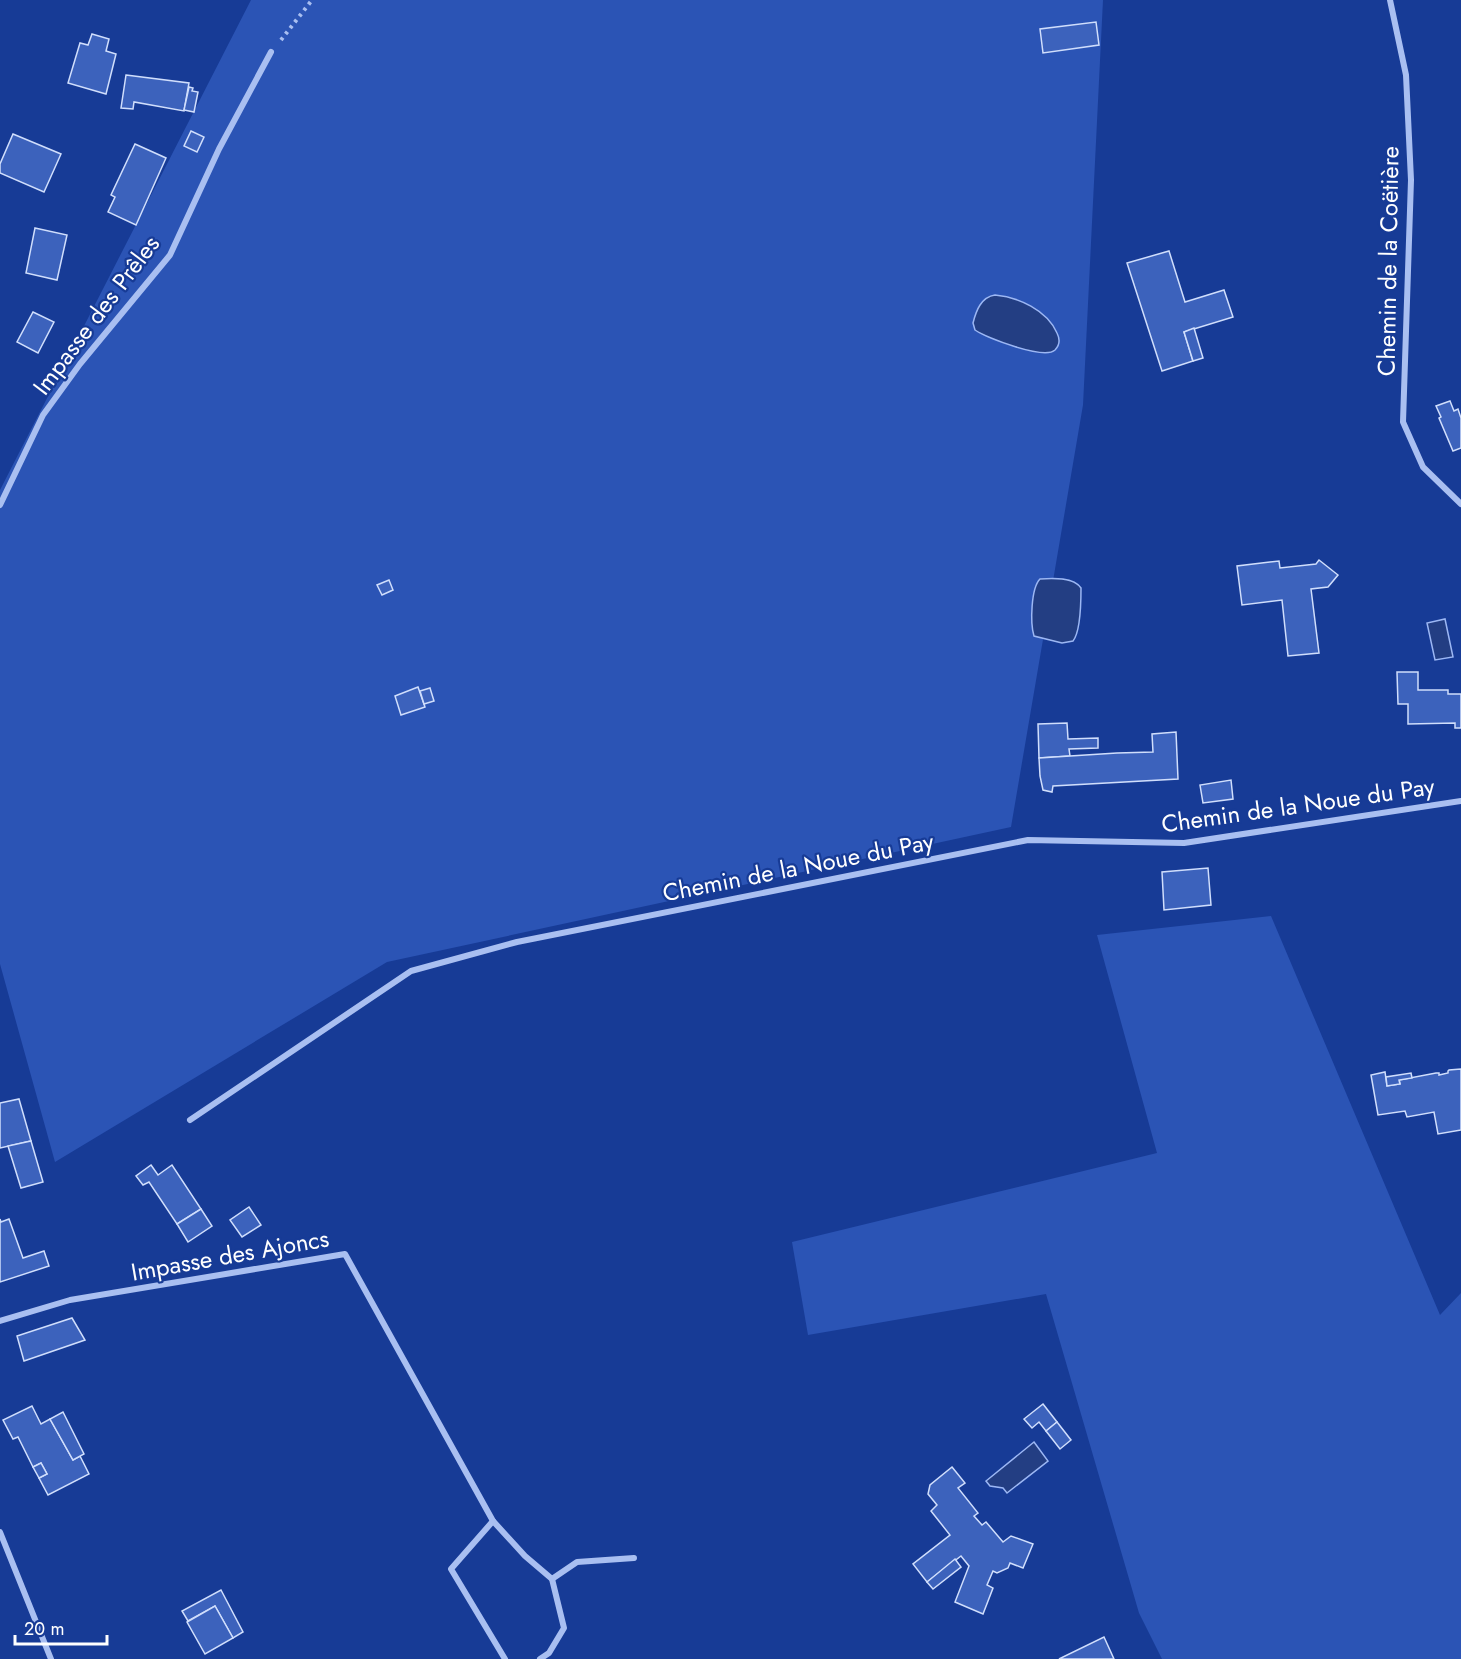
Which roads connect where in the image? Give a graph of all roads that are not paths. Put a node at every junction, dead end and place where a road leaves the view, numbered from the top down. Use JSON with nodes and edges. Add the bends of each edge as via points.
{"nodes":[{"id":1,"x":1390,"y":0,"type":"edge"},
{"id":2,"x":272,"y":52,"type":"road end"},
{"id":3,"x":1461,"y":504,"type":"edge"},
{"id":4,"x":0,"y":505,"type":"edge"},
{"id":5,"x":1461,"y":801,"type":"edge"},
{"id":6,"x":190,"y":1119,"type":"dead end"},
{"id":7,"x":0,"y":1321,"type":"edge"},
{"id":8,"x":493,"y":1521,"type":"junction"},
{"id":9,"x":0,"y":1532,"type":"edge"},
{"id":10,"x":634,"y":1558,"type":"dead end"},
{"id":11,"x":552,"y":1579,"type":"junction"},
{"id":12,"x":51,"y":1659,"type":"edge"},
{"id":13,"x":505,"y":1659,"type":"edge"},
{"id":14,"x":540,"y":1659,"type":"edge"}],
"edges":[{"from":1,"to":3,"type":"street","name":"Chemin de la Coëtière","via":[[1406,75],[1411,180],[1403,422],[1423,467]]},
{"from":2,"to":4,"type":"street","name":"Impasse des Prêles","via":[[219,149],[170,255],[43,415]]},
{"from":5,"to":6,"type":"street","name":"Chemin de la Noue du Pay","via":[[1184,843],[1028,840],[517,942],[411,971]]},
{"from":7,"to":8,"type":"street","name":"Impasse des Ajoncs","via":[[70,1300],[345,1254]]},
{"from":8,"to":11,"type":"street","name":"Impasse des Ajoncs"},
{"from":8,"to":13,"type":"street","via":[[451,1569]]},
{"from":9,"to":12,"type":"street"},
{"from":10,"to":11,"type":"street","via":[[577,1562]]},
{"from":11,"to":14,"type":"street","via":[[564,1628],[549,1653]]}]}
